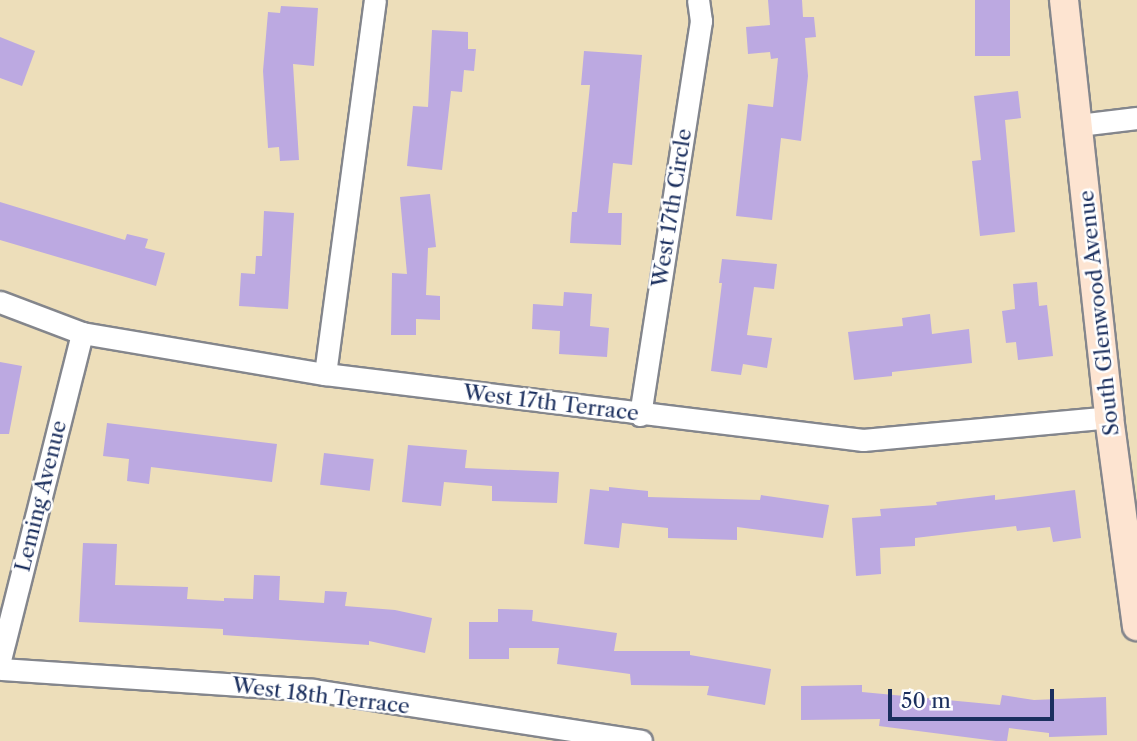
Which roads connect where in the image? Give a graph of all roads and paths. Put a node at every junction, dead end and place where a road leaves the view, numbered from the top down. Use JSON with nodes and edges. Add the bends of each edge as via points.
{"nodes":[{"id":1,"x":375,"y":0,"type":"edge"},
{"id":2,"x":698,"y":0,"type":"edge"},
{"id":3,"x":1064,"y":0,"type":"edge"},
{"id":4,"x":1137,"y":118,"type":"edge"},
{"id":5,"x":1079,"y":125,"type":"junction"},
{"id":6,"x":0,"y":302,"type":"edge"},
{"id":7,"x":82,"y":333,"type":"junction"},
{"id":8,"x":325,"y":374,"type":"junction"},
{"id":9,"x":640,"y":415,"type":"junction"},
{"id":10,"x":1109,"y":416,"type":"junction"},
{"id":11,"x":1134,"y":572,"type":"edge"},
{"id":12,"x":1137,"y":626,"type":"edge"},
{"id":13,"x":0,"y":660,"type":"edge"},
{"id":14,"x":0,"y":669,"type":"edge"},
{"id":15,"x":503,"y":720,"type":"junction"},
{"id":16,"x":500,"y":741,"type":"edge"},
{"id":17,"x":640,"y":741,"type":"edge"}],
"edges":[{"from":1,"to":8,"type":"street"},
{"from":2,"to":9,"type":"street","name":"West 17th Circle","via":[[701,21]]},
{"from":3,"to":5,"type":"street","name":"South Glenwood Avenue"},
{"from":4,"to":5,"type":"street"},
{"from":5,"to":10,"type":"street","name":"South Glenwood Avenue"},
{"from":6,"to":7,"type":"street","name":"West 17th Terrace"},
{"from":7,"to":8,"type":"street","name":"West 17th Terrace"},
{"from":7,"to":13,"type":"street","name":"Leming Avenue"},
{"from":8,"to":9,"type":"street","name":"West 17th Terrace"},
{"from":9,"to":10,"type":"street","name":"West 17th Terrace","via":[[863,440]]},
{"from":10,"to":11,"type":"street","name":"South Glenwood Avenue"},
{"from":11,"to":12,"type":"street","name":"South Glenwood Avenue"},
{"from":14,"to":15,"type":"street","name":"West 18th Terrace","via":[[313,690]]},
{"from":15,"to":16,"type":"street"},
{"from":15,"to":17,"type":"street","name":"West 18th Terrace"}]}
